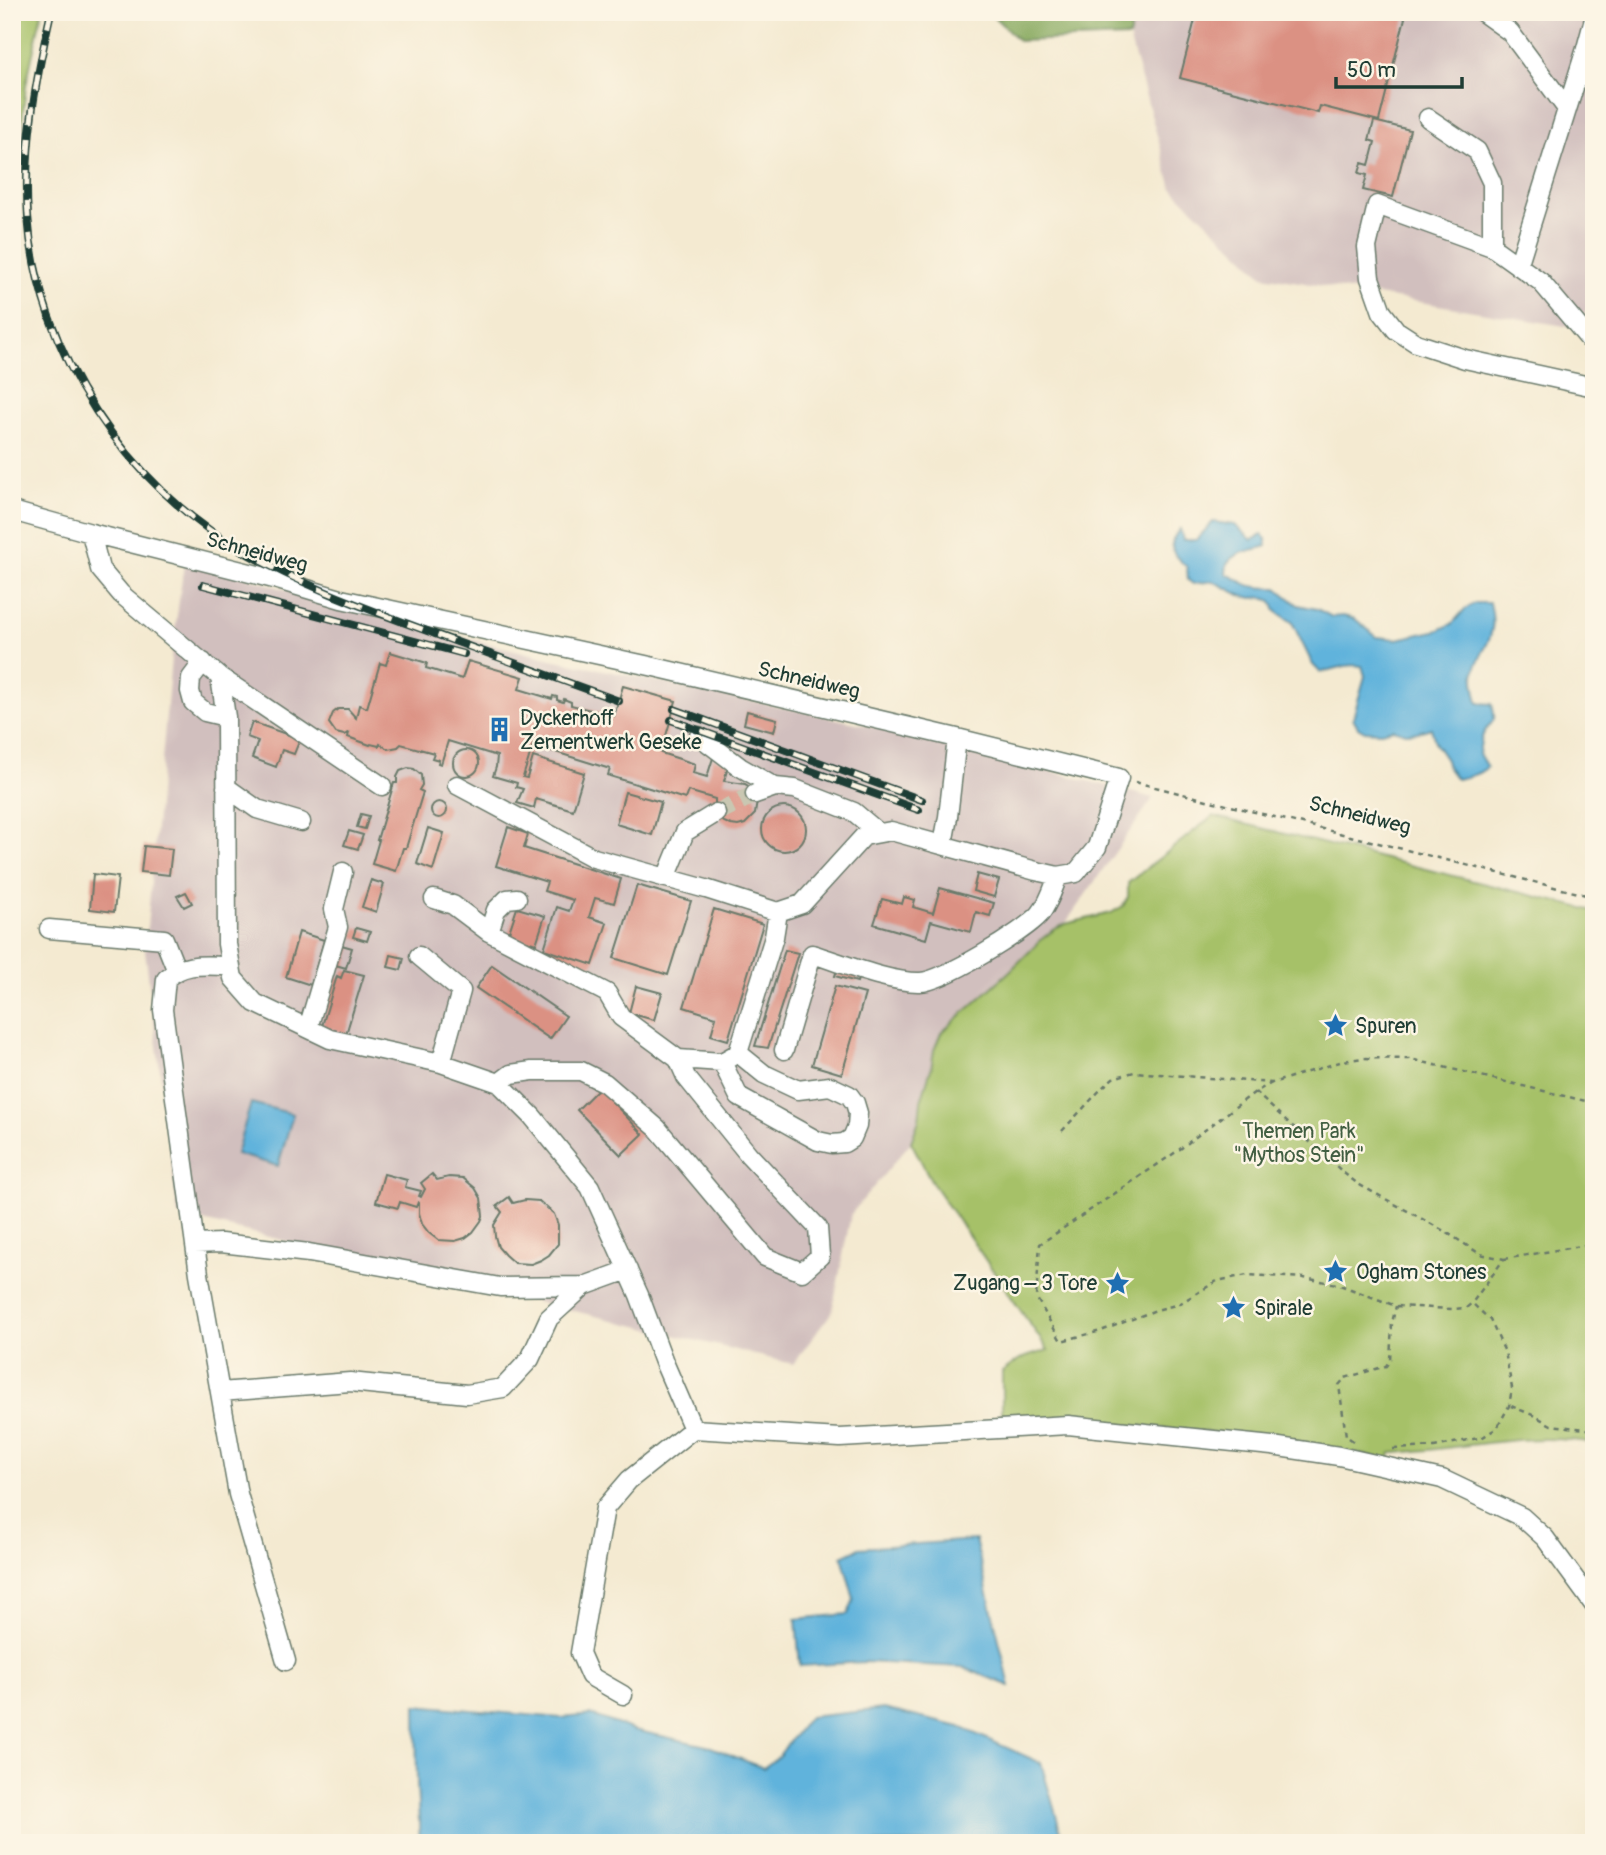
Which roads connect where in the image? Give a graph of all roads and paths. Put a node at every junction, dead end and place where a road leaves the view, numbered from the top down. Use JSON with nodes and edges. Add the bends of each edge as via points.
{"nodes":[{"id":1,"x":1482,"y":12,"type":"edge"},
{"id":2,"x":1594,"y":19,"type":"edge"},
{"id":3,"x":1567,"y":109,"type":"junction"},
{"id":4,"x":1428,"y":118,"type":"dead end"},
{"id":5,"x":1492,"y":247,"type":"junction"},
{"id":6,"x":1518,"y":265,"type":"junction"},
{"id":7,"x":1594,"y":345,"type":"edge"},
{"id":8,"x":1594,"y":387,"type":"edge"},
{"id":9,"x":12,"y":511,"type":"edge"},
{"id":10,"x":91,"y":533,"type":"junction"},
{"id":11,"x":203,"y":662,"type":"junction"},
{"id":12,"x":220,"y":677,"type":"junction"},
{"id":13,"x":226,"y":717,"type":"junction"},
{"id":14,"x":699,"y":736,"type":"dead end"},
{"id":15,"x":957,"y":738,"type":"junction"},
{"id":16,"x":1119,"y":778,"type":"junction"},
{"id":17,"x":457,"y":785,"type":"dead end"},
{"id":18,"x":382,"y":786,"type":"dead end"},
{"id":19,"x":226,"y":787,"type":"junction"},
{"id":20,"x":775,"y":787,"type":"junction"},
{"id":21,"x":755,"y":794,"type":"tunnel mouth"},
{"id":22,"x":716,"y":813,"type":"tunnel mouth"},
{"id":23,"x":301,"y":822,"type":"dead end"},
{"id":24,"x":879,"y":833,"type":"junction"},
{"id":25,"x":943,"y":844,"type":"junction"},
{"id":26,"x":343,"y":872,"type":"dead end"},
{"id":27,"x":1058,"y":876,"type":"junction"},
{"id":28,"x":666,"y":878,"type":"junction"},
{"id":29,"x":1594,"y":897,"type":"edge"},
{"id":30,"x":517,"y":898,"type":"dead end"},
{"id":31,"x":434,"y":899,"type":"dead end"},
{"id":32,"x":778,"y":912,"type":"junction"},
{"id":33,"x":49,"y":929,"type":"dead end"},
{"id":34,"x":489,"y":932,"type":"junction"},
{"id":35,"x":419,"y":956,"type":"dead end"},
{"id":36,"x":231,"y":966,"type":"junction"},
{"id":37,"x":176,"y":969,"type":"junction"},
{"id":38,"x":307,"y":1028,"type":"junction"},
{"id":39,"x":784,"y":1050,"type":"dead end"},
{"id":40,"x":738,"y":1053,"type":"junction"},
{"id":41,"x":678,"y":1059,"type":"junction"},
{"id":42,"x":722,"y":1062,"type":"junction"},
{"id":43,"x":441,"y":1063,"type":"junction"},
{"id":44,"x":499,"y":1083,"type":"junction"},
{"id":45,"x":1272,"y":1083,"type":"junction"},
{"id":46,"x":1255,"y":1093,"type":"junction"},
{"id":47,"x":1594,"y":1103,"type":"edge"},
{"id":48,"x":1062,"y":1131,"type":"dead end"},
{"id":49,"x":195,"y":1244,"type":"junction"},
{"id":50,"x":1594,"y":1245,"type":"edge"},
{"id":51,"x":1504,"y":1259,"type":"junction"},
{"id":52,"x":628,"y":1270,"type":"junction"},
{"id":53,"x":584,"y":1286,"type":"junction"},
{"id":54,"x":1472,"y":1303,"type":"junction"},
{"id":55,"x":1396,"y":1306,"type":"junction"},
{"id":56,"x":220,"y":1392,"type":"junction"},
{"id":57,"x":1509,"y":1406,"type":"junction"},
{"id":58,"x":693,"y":1429,"type":"junction"},
{"id":59,"x":1594,"y":1430,"type":"edge"},
{"id":60,"x":1355,"y":1442,"type":"dead end"},
{"id":61,"x":1386,"y":1450,"type":"dead end"},
{"id":62,"x":1594,"y":1605,"type":"edge"},
{"id":63,"x":286,"y":1661,"type":"dead end"},
{"id":64,"x":623,"y":1695,"type":"dead end"}],
"edges":[{"from":1,"to":3,"type":"street","via":[[1510,32]]},
{"from":2,"to":3,"type":"street"},
{"from":3,"to":6,"type":"street"},
{"from":4,"to":5,"type":"street","via":[[1476,151],[1492,183]]},
{"from":5,"to":6,"type":"street"},
{"from":5,"to":8,"type":"street","via":[[1377,205],[1367,247],[1370,278],[1382,312],[1396,330],[1416,343],[1465,359]]},
{"from":6,"to":7,"type":"street","via":[[1541,282]]},
{"from":9,"to":10,"type":"street","name":"Schneidweg"},
{"from":10,"to":11,"type":"street","via":[[100,569],[121,594]]},
{"from":10,"to":15,"type":"street","name":"Schneidweg","via":[[341,599]]},
{"from":11,"to":12,"type":"street"},
{"from":11,"to":13,"type":"street","via":[[191,678],[193,702],[205,712]]},
{"from":12,"to":13,"type":"street"},
{"from":12,"to":18,"type":"street"},
{"from":13,"to":19,"type":"street"},
{"from":14,"to":20,"type":"street"},
{"from":15,"to":16,"type":"street","name":"Schneidweg"},
{"from":15,"to":25,"type":"street"},
{"from":16,"to":27,"type":"street","via":[[1097,847],[1076,873]]},
{"from":16,"to":29,"type":"path","name":"Schneidweg"},
{"from":17,"to":28,"type":"street","via":[[594,858]]},
{"from":19,"to":23,"type":"street","via":[[257,809]]},
{"from":19,"to":36,"type":"street"},
{"from":20,"to":21,"type":"street"},
{"from":20,"to":24,"type":"street","via":[[794,789],[854,812]]},
{"from":22,"to":28,"type":"street","via":[[685,832]]},
{"from":24,"to":25,"type":"street","via":[[891,831]]},
{"from":24,"to":32,"type":"street","via":[[864,836],[802,904]]},
{"from":25,"to":27,"type":"street"},
{"from":26,"to":38,"type":"street","via":[[334,909],[338,927]]},
{"from":27,"to":39,"type":"street","via":[[1039,915],[948,974],[922,982],[897,980],[812,954]]},
{"from":28,"to":32,"type":"street"},
{"from":30,"to":34,"type":"street","via":[[506,899],[496,910]]},
{"from":31,"to":34,"type":"street","via":[[453,905]]},
{"from":32,"to":40,"type":"street"},
{"from":33,"to":37,"type":"street","via":[[164,939]]},
{"from":34,"to":41,"type":"street","via":[[607,993],[621,1017]]},
{"from":35,"to":43,"type":"street","via":[[461,991]]},
{"from":36,"to":37,"type":"street"},
{"from":36,"to":38,"type":"street","via":[[233,978],[255,1003]]},
{"from":37,"to":49,"type":"street","via":[[166,979],[163,1010]]},
{"from":38,"to":43,"type":"street","via":[[330,1039]]},
{"from":40,"to":42,"type":"street"},
{"from":40,"to":42,"type":"street","via":[[798,1090],[830,1086],[849,1095],[858,1113],[852,1138],[844,1143],[818,1142],[739,1097]]},
{"from":41,"to":42,"type":"street"},
{"from":41,"to":44,"type":"street","via":[[686,1077],[749,1155],[818,1228],[820,1256],[802,1272],[765,1257],[657,1128],[605,1083],[581,1071],[532,1071],[511,1074]]},
{"from":43,"to":44,"type":"street"},
{"from":44,"to":52,"type":"street","via":[[590,1187]]},
{"from":45,"to":46,"type":"path"},
{"from":45,"to":47,"type":"path","via":[[1343,1061],[1410,1059]]},
{"from":45,"to":48,"type":"path","via":[[1134,1072],[1102,1087]]},
{"from":46,"to":51,"type":"path","via":[[1358,1184],[1480,1254]]},
{"from":46,"to":55,"type":"path","via":[[1040,1244],[1036,1297],[1061,1341],[1179,1304],[1217,1281],[1247,1275],[1337,1284]]},
{"from":49,"to":53,"type":"street","via":[[309,1253],[500,1287]]},
{"from":49,"to":56,"type":"street"},
{"from":50,"to":51,"type":"path"},
{"from":51,"to":54,"type":"path"},
{"from":52,"to":53,"type":"street"},
{"from":52,"to":58,"type":"street"},
{"from":53,"to":56,"type":"street","via":[[549,1318],[530,1359],[503,1388],[467,1394],[349,1382]]},
{"from":54,"to":55,"type":"path","via":[[1453,1309]]},
{"from":54,"to":57,"type":"path","via":[[1490,1320],[1505,1352],[1512,1388]]},
{"from":55,"to":60,"type":"path","via":[[1386,1366],[1345,1378],[1339,1385],[1346,1436]]},
{"from":56,"to":63,"type":"street","via":[[239,1494]]},
{"from":57,"to":59,"type":"path","via":[[1551,1425]]},
{"from":57,"to":61,"type":"path","via":[[1497,1428],[1483,1437]]},
{"from":58,"to":62,"type":"street","via":[[840,1438],[1068,1425],[1339,1456],[1441,1479],[1522,1517],[1545,1538]]},
{"from":58,"to":64,"type":"street","via":[[629,1480],[605,1508],[580,1653],[590,1676]]}]}
